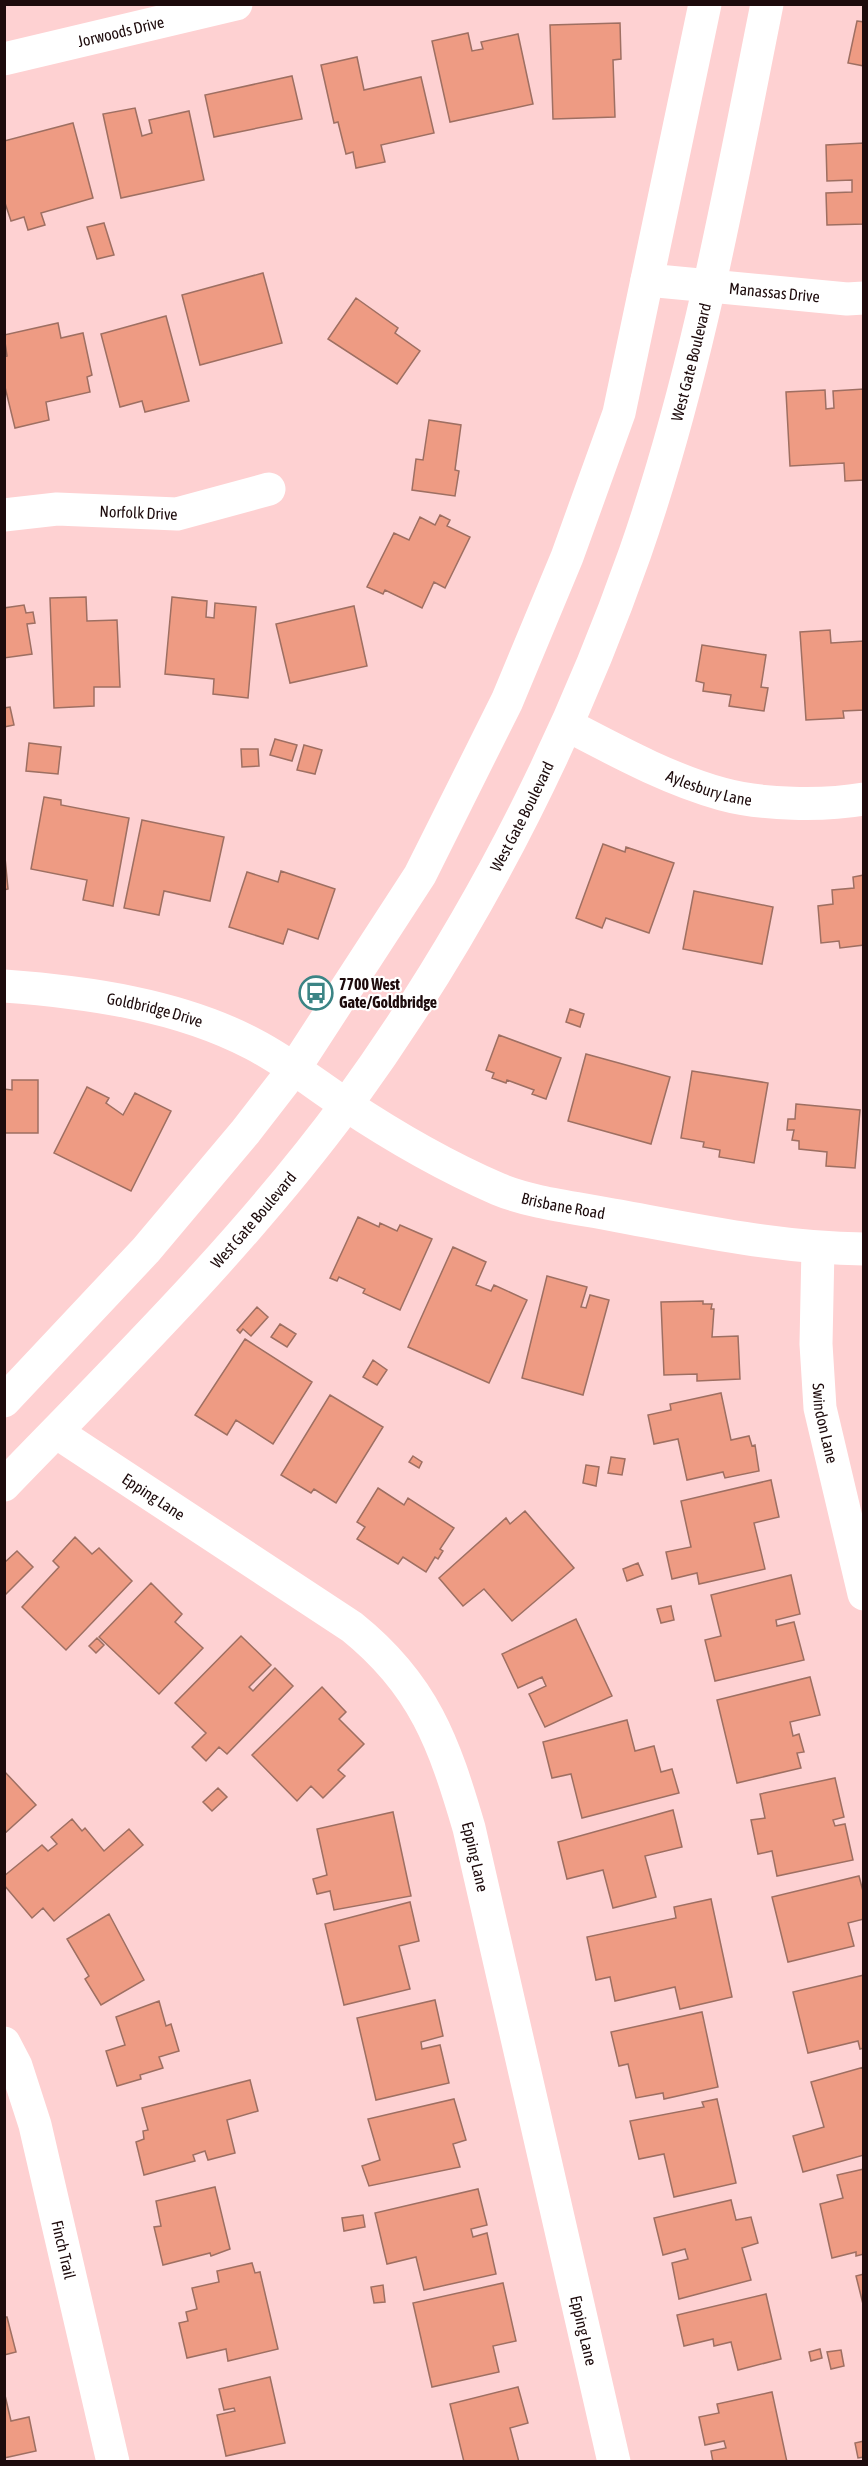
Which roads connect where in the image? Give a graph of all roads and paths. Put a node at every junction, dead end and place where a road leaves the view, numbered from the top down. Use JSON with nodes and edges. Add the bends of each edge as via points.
{"nodes":[{"id":1,"x":236,"y":4,"type":"edge"},
{"id":2,"x":705,"y":4,"type":"edge"},
{"id":3,"x":767,"y":4,"type":"edge"},
{"id":4,"x":4,"y":59,"type":"edge"},
{"id":5,"x":647,"y":280,"type":"junction"},
{"id":6,"x":710,"y":287,"type":"junction"},
{"id":7,"x":864,"y":298,"type":"edge"},
{"id":8,"x":269,"y":489,"type":"dead end"},
{"id":9,"x":4,"y":515,"type":"edge"},
{"id":10,"x":567,"y":725,"type":"junction"},
{"id":11,"x":864,"y":799,"type":"edge"},
{"id":12,"x":4,"y":986,"type":"edge"},
{"id":13,"x":294,"y":1069,"type":"junction"},
{"id":14,"x":346,"y":1105,"type":"junction"},
{"id":15,"x":818,"y":1248,"type":"junction"},
{"id":16,"x":864,"y":1249,"type":"edge"},
{"id":17,"x":4,"y":1401,"type":"edge"},
{"id":18,"x":56,"y":1432,"type":"junction"},
{"id":19,"x":4,"y":1485,"type":"edge"},
{"id":20,"x":864,"y":1594,"type":"edge"},
{"id":21,"x":4,"y":2043,"type":"edge"},
{"id":22,"x":113,"y":2462,"type":"edge"},
{"id":23,"x":614,"y":2462,"type":"edge"}],
"edges":[{"from":1,"to":4,"type":"street","name":"Jorwoods Drive"},
{"from":2,"to":5,"type":"street"},
{"from":3,"to":6,"type":"street","name":"West Gate Boulevard"},
{"from":5,"to":6,"type":"street","name":"Manassas Drive"},
{"from":5,"to":13,"type":"street","via":[[619,413],[567,557],[507,701],[420,875]]},
{"from":6,"to":7,"type":"street","name":"Manassas Drive"},
{"from":6,"to":10,"type":"street","name":"West Gate Boulevard","via":[[635,552]]},
{"from":8,"to":9,"type":"street","name":"Norfolk Drive","via":[[177,514],[57,509]]},
{"from":10,"to":11,"type":"street","name":"Aylesbury Lane","via":[[644,765],[723,795],[787,803]]},
{"from":10,"to":14,"type":"street","name":"West Gate Boulevard","via":[[523,819],[462,928]]},
{"from":12,"to":13,"type":"street","name":"Goldbridge Drive","via":[[58,990],[195,1020],[252,1043]]},
{"from":13,"to":14,"type":"street","name":"Brisbane Road"},
{"from":13,"to":17,"type":"street","via":[[145,1251]]},
{"from":14,"to":15,"type":"street","name":"Brisbane Road","via":[[436,1159],[500,1190],[741,1238]]},
{"from":14,"to":18,"type":"street","name":"West Gate Boulevard","via":[[230,1250]]},
{"from":15,"to":16,"type":"street","name":"Brisbane Road"},
{"from":15,"to":20,"type":"street","name":"Swindon Lane","via":[[816,1344],[820,1408]]},
{"from":18,"to":19,"type":"street","name":"West Gate Boulevard"},
{"from":18,"to":23,"type":"street","name":"Epping Lane","via":[[352,1627],[377,1648],[423,1705],[439,1735],[469,1828]]},
{"from":21,"to":22,"type":"street","name":"Finch Trail","via":[[16,2066],[35,2125]]}]}
